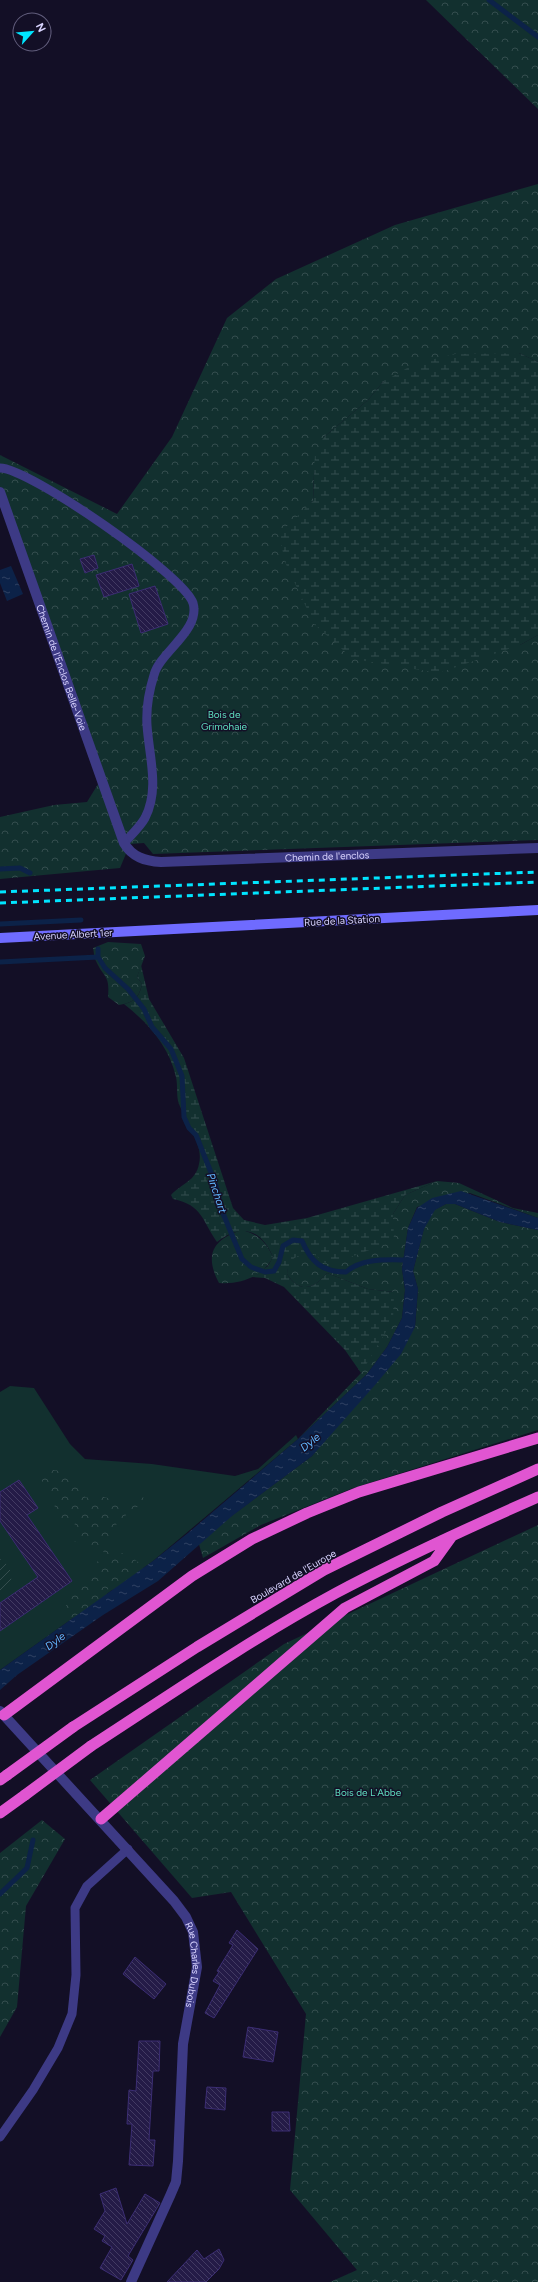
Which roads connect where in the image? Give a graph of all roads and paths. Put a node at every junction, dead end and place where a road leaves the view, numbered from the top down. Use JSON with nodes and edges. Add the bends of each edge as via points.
{"nodes":[{"id":1,"x":0,"y":468,"type":"edge"},
{"id":2,"x":0,"y":492,"type":"edge"},
{"id":3,"x":124,"y":843,"type":"junction"},
{"id":4,"x":538,"y":848,"type":"edge"},
{"id":5,"x":538,"y":910,"type":"edge"},
{"id":6,"x":145,"y":931,"type":"joint"},
{"id":7,"x":0,"y":938,"type":"edge"},
{"id":8,"x":538,"y":1438,"type":"edge"},
{"id":9,"x":538,"y":1469,"type":"edge"},
{"id":10,"x":538,"y":1497,"type":"edge"},
{"id":11,"x":453,"y":1535,"type":"junction"},
{"id":12,"x":2,"y":1713,"type":"edge"},
{"id":13,"x":3,"y":1778,"type":"edge"},
{"id":14,"x":0,"y":1813,"type":"edge"},
{"id":15,"x":100,"y":1818,"type":"junction"},
{"id":16,"x":128,"y":1849,"type":"junction"},
{"id":17,"x":0,"y":2137,"type":"edge"},
{"id":18,"x":131,"y":2282,"type":"edge"}],
"edges":[{"from":1,"to":3,"type":"lane","via":[[17,473],[99,520],[166,572],[188,593],[193,604],[193,616],[185,632],[154,672],[146,724],[153,779],[151,802],[141,824]]},
{"from":2,"to":3,"type":"street","name":"Chemin de l'Enclos Belle-Voie"},
{"from":3,"to":4,"type":"street","name":"Chemin de l'enclos","via":[[141,859],[161,862]]},
{"from":5,"to":6,"type":"main road","name":"Rue de la Station"},
{"from":6,"to":7,"type":"main road","name":"Avenue Albert 1er"},
{"from":8,"to":12,"type":"highway","via":[[359,1492],[307,1512],[252,1540],[192,1576]]},
{"from":9,"to":13,"type":"highway","name":"Boulevard de l'Europe","bridge":true,"via":[[442,1512],[324,1570],[197,1646],[73,1727]]},
{"from":10,"to":11,"type":"highway"},
{"from":11,"to":14,"type":"highway","bridge":true,"via":[[336,1593],[214,1666],[91,1746]]},
{"from":11,"to":15,"type":"highway","via":[[434,1560],[346,1608]]},
{"from":12,"to":15,"type":"street","name":"Rue Charles Dubois"},
{"from":15,"to":16,"type":"street","name":"Rue Charles Dubois"},
{"from":16,"to":17,"type":"lane","via":[[87,1886],[75,1908],[76,1975],[72,2014],[58,2048]]},
{"from":16,"to":18,"type":"street","name":"Rue Charles Dubois","via":[[186,1917],[193,1932],[197,1967],[183,2044],[176,2182]]}]}
